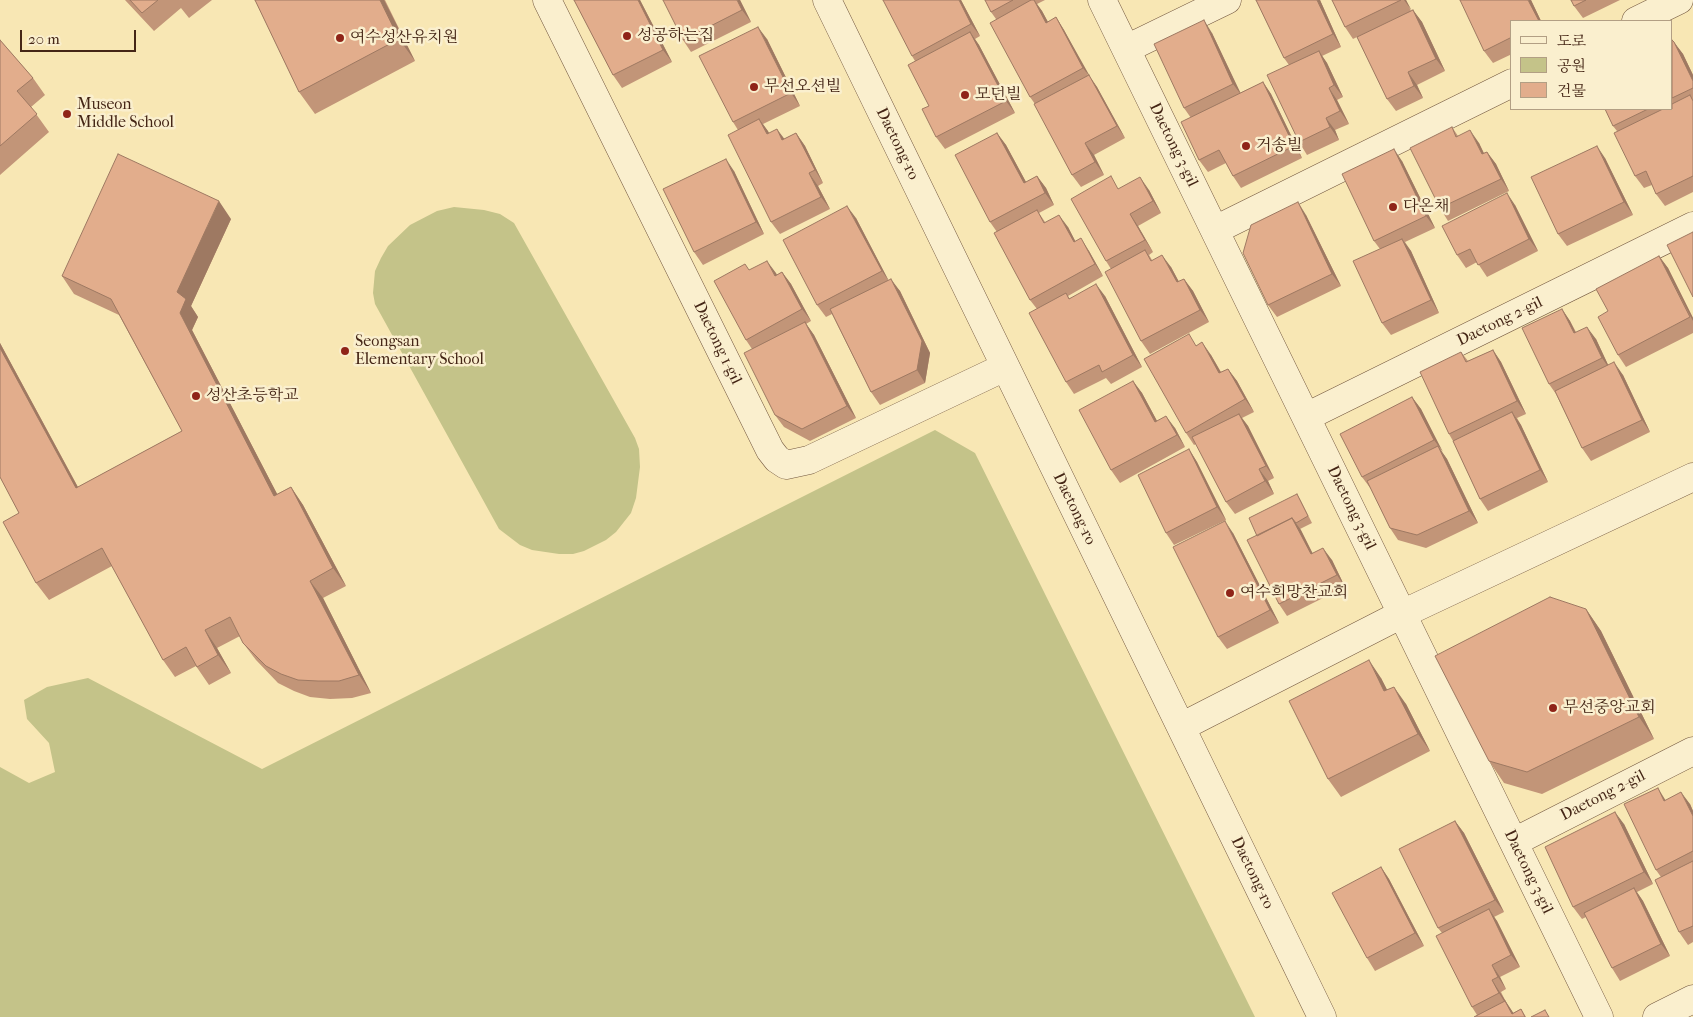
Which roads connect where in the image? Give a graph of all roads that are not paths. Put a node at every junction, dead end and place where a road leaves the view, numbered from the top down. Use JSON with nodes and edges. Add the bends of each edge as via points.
{"nodes":[{"id":1,"x":548,"y":0,"type":"edge"},
{"id":2,"x":827,"y":0,"type":"edge"},
{"id":3,"x":1102,"y":0,"type":"edge"},
{"id":4,"x":1227,"y":0,"type":"edge"},
{"id":5,"x":1679,"y":0,"type":"edge"},
{"id":6,"x":1638,"y":20,"type":"edge"},
{"id":7,"x":1126,"y":49,"type":"junction"},
{"id":8,"x":1510,"y":84,"type":"edge"},
{"id":9,"x":1693,"y":226,"type":"edge"},
{"id":10,"x":1215,"y":230,"type":"junction"},
{"id":11,"x":1006,"y":367,"type":"junction"},
{"id":12,"x":1306,"y":418,"type":"junction"},
{"id":13,"x":1693,"y":477,"type":"edge"},
{"id":14,"x":1402,"y":614,"type":"junction"},
{"id":15,"x":1180,"y":727,"type":"junction"},
{"id":16,"x":1693,"y":750,"type":"edge"},
{"id":17,"x":1514,"y":842,"type":"junction"},
{"id":18,"x":1693,"y":999,"type":"edge"},
{"id":19,"x":1322,"y":1017,"type":"edge"},
{"id":20,"x":1599,"y":1017,"type":"edge"},
{"id":21,"x":1657,"y":1017,"type":"edge"}],
"edges":[{"from":1,"to":11,"type":"street","name":"Daetong 1-gil","via":[[777,459],[786,465],[809,460]]},
{"from":2,"to":11,"type":"street","name":"Daetong-ro"},
{"from":3,"to":7,"type":"street","name":"Daetong 3-gil"},
{"from":4,"to":7,"type":"street"},
{"from":5,"to":6,"type":"street"},
{"from":7,"to":10,"type":"street","name":"Daetong 3-gil"},
{"from":8,"to":10,"type":"street"},
{"from":9,"to":12,"type":"street","name":"Daetong 2-gil"},
{"from":10,"to":12,"type":"street","name":"Daetong 3-gil"},
{"from":11,"to":15,"type":"street","name":"Daetong-ro"},
{"from":12,"to":14,"type":"street","name":"Daetong 3-gil"},
{"from":13,"to":14,"type":"street"},
{"from":14,"to":15,"type":"street"},
{"from":14,"to":17,"type":"street","name":"Daetong 3-gil"},
{"from":15,"to":19,"type":"street","name":"Daetong-ro"},
{"from":16,"to":17,"type":"street","name":"Daetong 2-gil"},
{"from":17,"to":20,"type":"street","name":"Daetong 3-gil"},
{"from":18,"to":21,"type":"street"}]}
